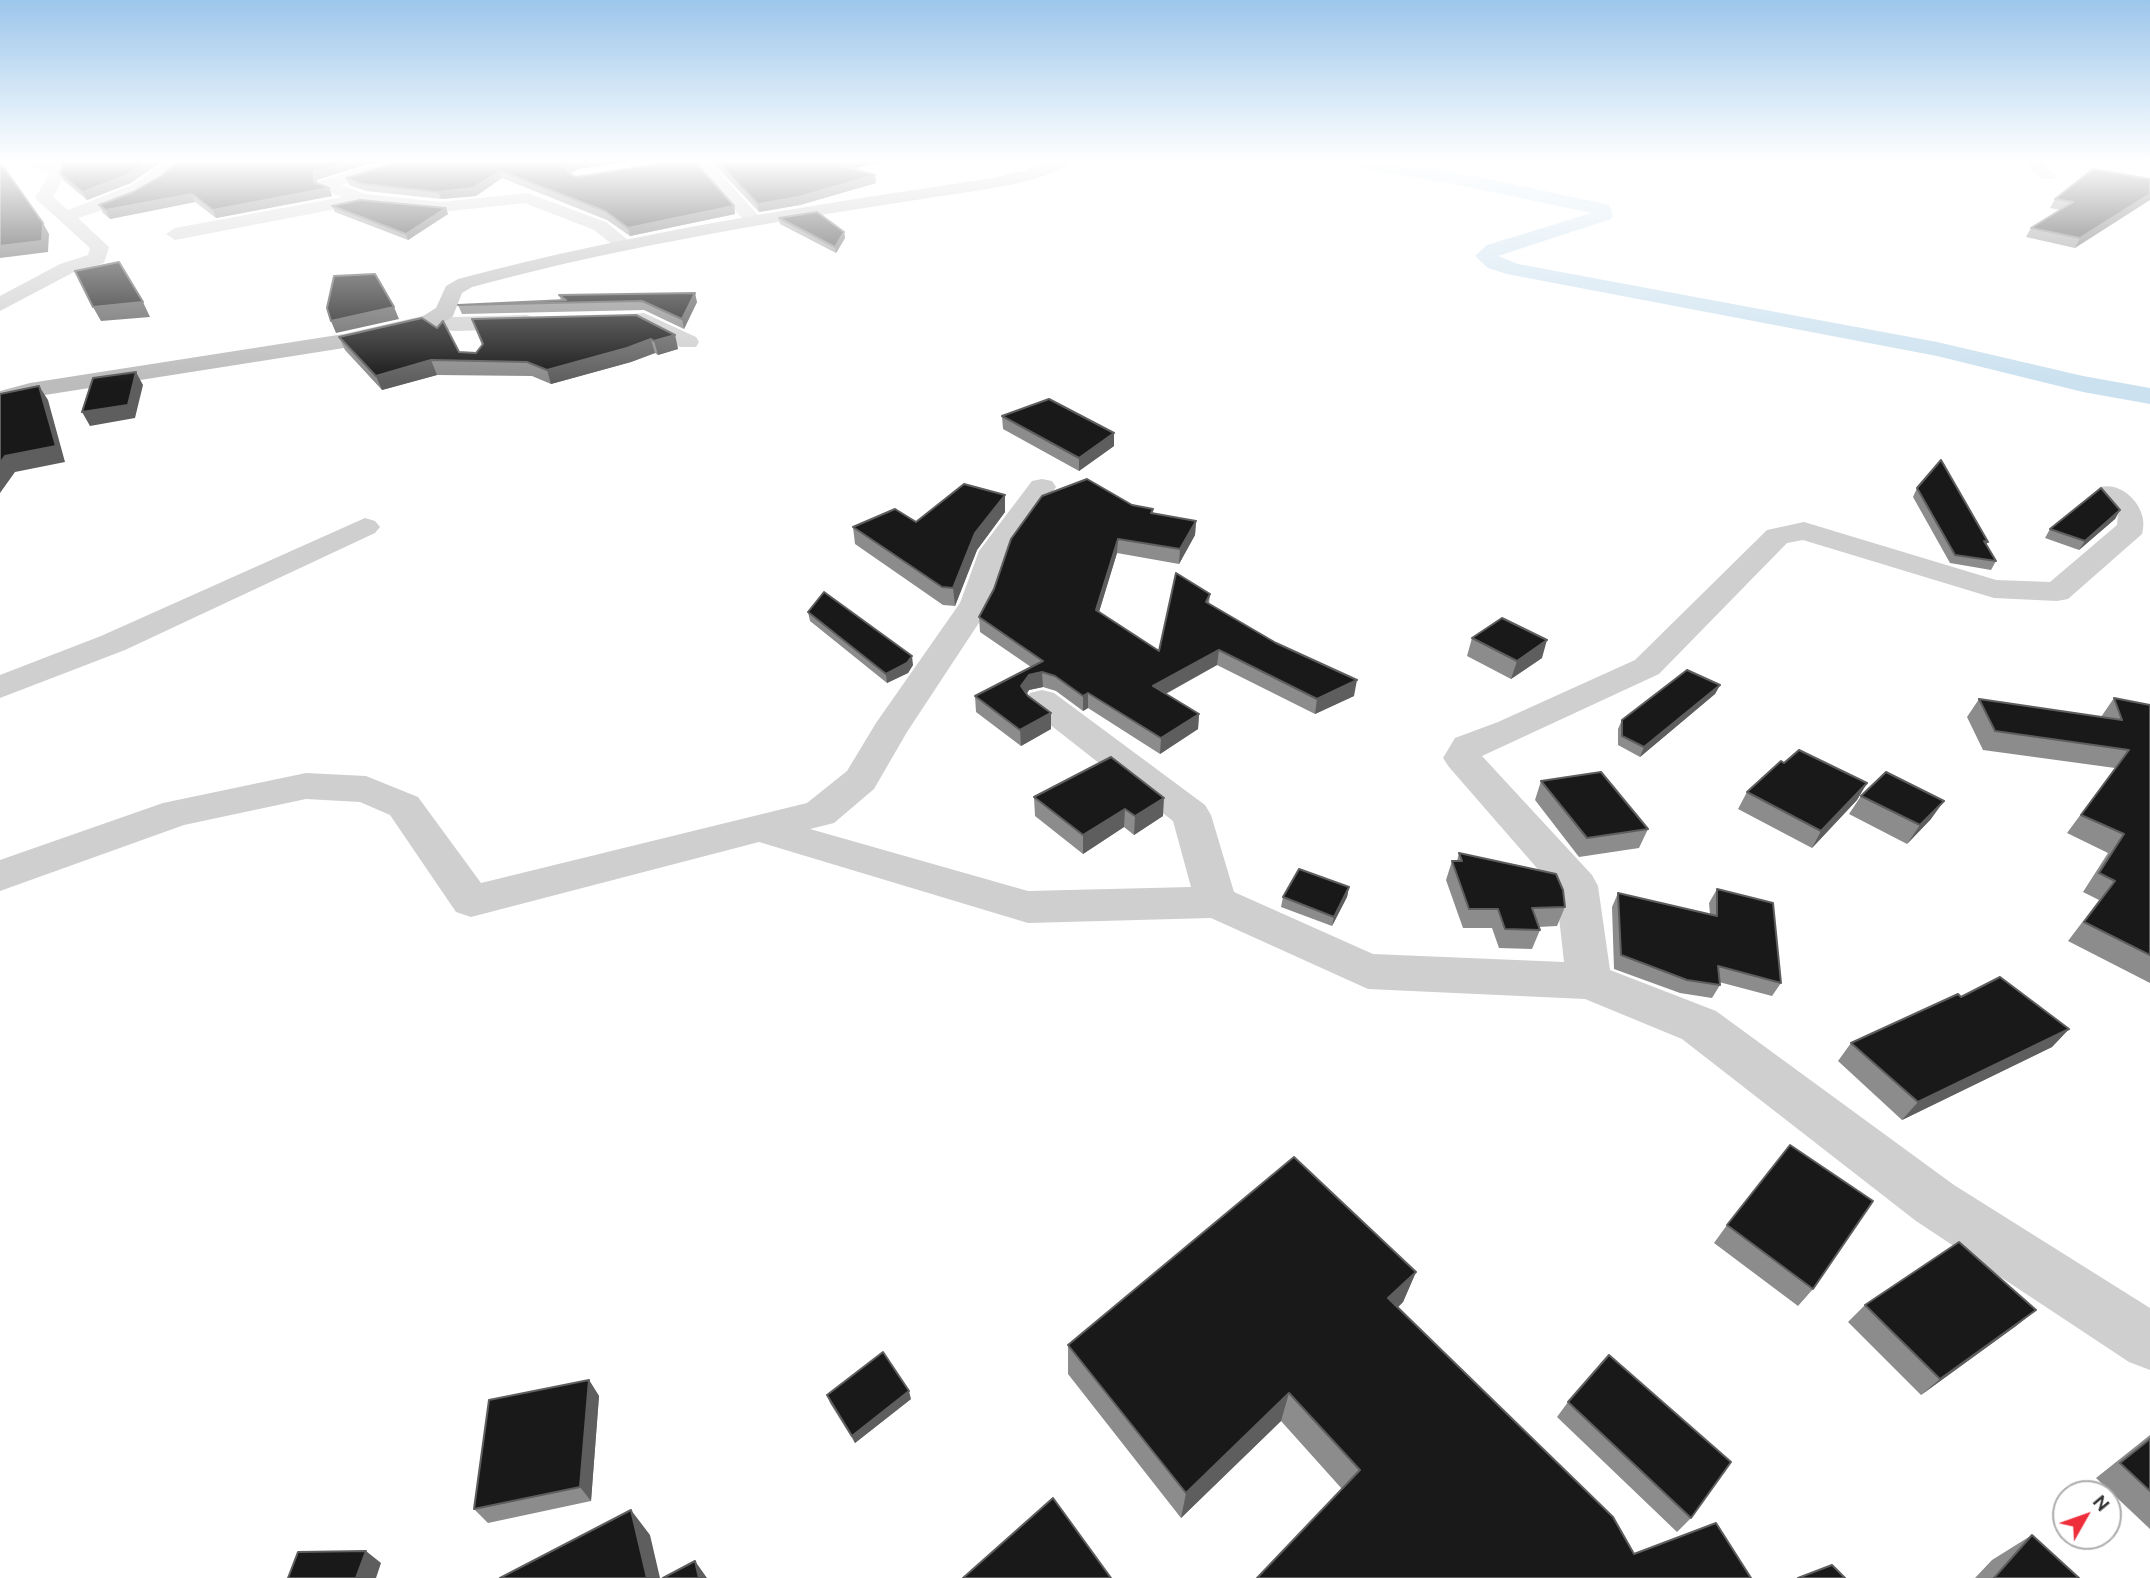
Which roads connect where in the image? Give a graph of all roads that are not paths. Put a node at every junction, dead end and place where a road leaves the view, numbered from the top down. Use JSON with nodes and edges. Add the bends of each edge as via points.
{"nodes":[{"id":1,"x":86,"y":235,"type":"edge"},
{"id":2,"x":611,"y":235,"type":"edge"},
{"id":3,"x":678,"y":235,"type":"edge"},
{"id":4,"x":625,"y":245,"type":"junction"},
{"id":5,"x":0,"y":305,"type":"edge"},
{"id":6,"x":604,"y":320,"type":"edge"},
{"id":7,"x":430,"y":321,"type":"junction"},
{"id":8,"x":549,"y":322,"type":"edge"},
{"id":9,"x":454,"y":324,"type":"junction"},
{"id":10,"x":688,"y":342,"type":"dead end"},
{"id":11,"x":470,"y":348,"type":"dead end"},
{"id":12,"x":30,"y":390,"type":"junction"},
{"id":13,"x":0,"y":391,"type":"edge"},
{"id":14,"x":0,"y":398,"type":"edge"},
{"id":15,"x":1042,"y":487,"type":"dead end"},
{"id":16,"x":2110,"y":493,"type":"dead end"},
{"id":17,"x":365,"y":527,"type":"dead end"},
{"id":18,"x":0,"y":687,"type":"edge"},
{"id":19,"x":1042,"y":701,"type":"dead end"},
{"id":20,"x":758,"y":828,"type":"junction"},
{"id":21,"x":0,"y":876,"type":"edge"},
{"id":22,"x":1216,"y":902,"type":"junction"},
{"id":23,"x":1589,"y":981,"type":"junction"},
{"id":24,"x":2150,"y":1341,"type":"edge"}],
"edges":[{"from":1,"to":5,"type":"street","via":[[100,247],[97,258],[67,268]]},
{"from":2,"to":4,"type":"street"},
{"from":3,"to":4,"type":"street"},
{"from":4,"to":7,"type":"street","via":[[465,283],[453,290],[444,311]]},
{"from":6,"to":10,"type":"street","via":[[644,320]]},
{"from":7,"to":9,"type":"street"},
{"from":7,"to":12,"type":"street","via":[[344,341]]},
{"from":8,"to":9,"type":"street"},
{"from":9,"to":11,"type":"street"},
{"from":12,"to":13,"type":"street"},
{"from":12,"to":14,"type":"street"},
{"from":15,"to":20,"type":"street","via":[[994,551],[976,603],[861,780],[820,813]]},
{"from":16,"to":23,"type":"street","via":[[2132,510],[2132,528],[2057,592],[1994,589],[1804,531],[1777,536],[1647,667],[1468,747],[1462,758],[1577,886]]},
{"from":17,"to":18,"type":"street","via":[[113,643]]},
{"from":19,"to":22,"type":"street","via":[[1191,815]]},
{"from":20,"to":21,"type":"street","via":[[471,901],[404,806],[366,789],[306,786],[177,813]]},
{"from":20,"to":22,"type":"street","via":[[1028,907]]},
{"from":22,"to":23,"type":"street","via":[[1368,971]]},
{"from":23,"to":24,"type":"street","via":[[1699,1025],[1935,1203]]}]}
